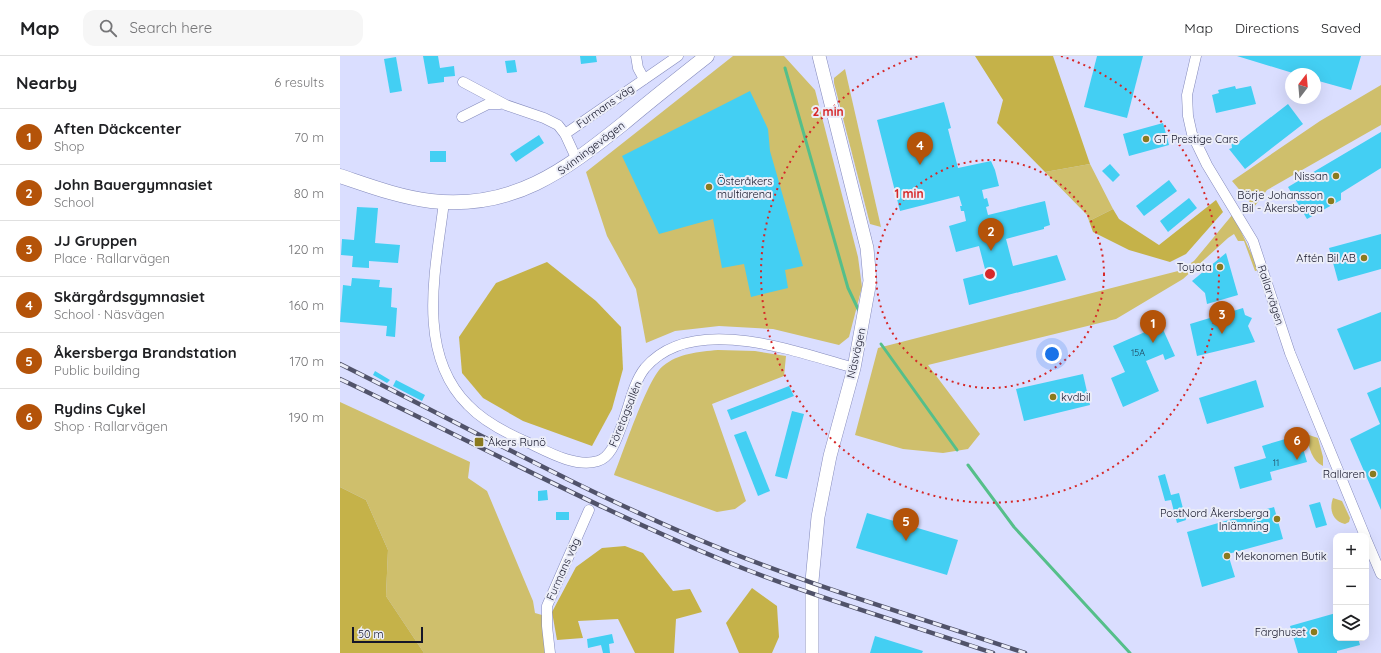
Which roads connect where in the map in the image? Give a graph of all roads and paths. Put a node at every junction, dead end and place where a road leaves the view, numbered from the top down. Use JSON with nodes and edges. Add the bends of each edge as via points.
{"nodes":[{"id":1,"x":636,"y":56,"type":"edge"},
{"id":2,"x":678,"y":56,"type":"edge"},
{"id":3,"x":707,"y":56,"type":"edge"},
{"id":4,"x":819,"y":56,"type":"edge"},
{"id":5,"x":1196,"y":56,"type":"edge"},
{"id":6,"x":644,"y":78,"type":"junction"},
{"id":7,"x":463,"y":82,"type":"dead end"},
{"id":8,"x":506,"y":105,"type":"junction"},
{"id":9,"x":462,"y":117,"type":"dead end"},
{"id":10,"x":565,"y":134,"type":"junction"},
{"id":11,"x":577,"y":160,"type":"junction"},
{"id":12,"x":340,"y":176,"type":"edge"},
{"id":13,"x":444,"y":202,"type":"junction"},
{"id":14,"x":854,"y":368,"type":"junction"},
{"id":15,"x":589,"y":510,"type":"dead end"},
{"id":16,"x":1364,"y":533,"type":"edge"},
{"id":17,"x":1369,"y":546,"type":"edge"},
{"id":18,"x":1381,"y":574,"type":"edge"},
{"id":19,"x":550,"y":653,"type":"edge"},
{"id":20,"x":812,"y":653,"type":"edge"}],
"edges":[{"from":1,"to":6,"type":"street","name":"Furmans väg","via":[[638,68]]},
{"from":2,"to":6,"type":"street","name":"Furmans väg"},
{"from":3,"to":11,"type":"main road","name":"Svinningevägen"},
{"from":4,"to":14,"type":"street","name":"Näsvägen","via":[[870,263],[868,297]]},
{"from":5,"to":16,"type":"street","name":"Rallarvägen","via":[[1187,95],[1192,134],[1253,241],[1290,353]]},
{"from":6,"to":10,"type":"street","name":"Furmans väg"},
{"from":7,"to":8,"type":"street","name":"Furmans väg"},
{"from":8,"to":9,"type":"street","name":"Furmans väg","via":[[488,104]]},
{"from":8,"to":10,"type":"street","name":"Furmans väg","via":[[549,120],[558,125]]},
{"from":10,"to":11,"type":"street","name":"Furmans väg"},
{"from":11,"to":13,"type":"main road","name":"Svinningevägen","via":[[545,180],[518,191],[479,200]]},
{"from":12,"to":13,"type":"main road","name":"Svinningevägen","via":[[400,196]]},
{"from":13,"to":14,"type":"street","name":"Företagsallén","via":[[434,281],[435,340],[442,364],[468,406],[492,424],[553,454],[585,462],[603,459],[616,439],[645,368],[663,353],[683,344],[730,339],[766,343]]},
{"from":14,"to":20,"type":"street","name":"Näsvägen","via":[[830,456],[818,517],[812,581]]},
{"from":15,"to":19,"type":"street","name":"Furmans väg","via":[[547,606]]},
{"from":17,"to":18,"type":"street"}]}
